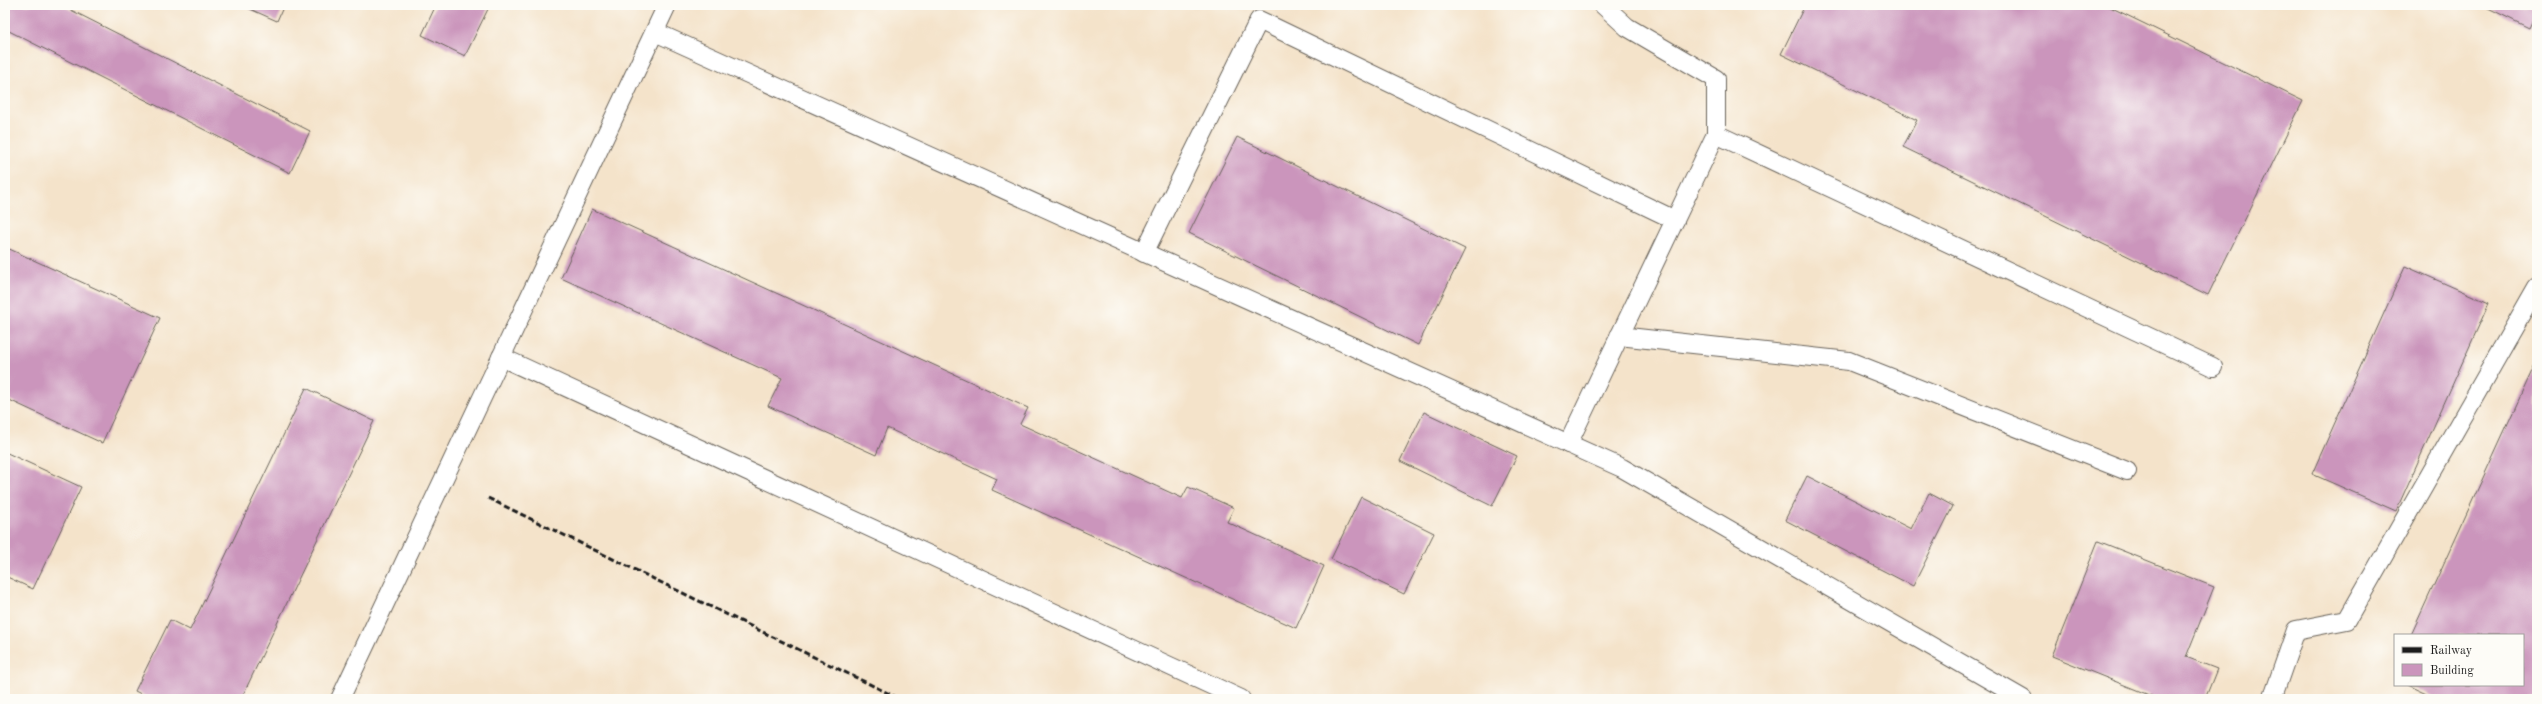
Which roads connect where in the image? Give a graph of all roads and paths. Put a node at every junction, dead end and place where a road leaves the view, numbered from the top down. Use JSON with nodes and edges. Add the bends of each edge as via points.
{"nodes":[{"id":1,"x":668,"y":5,"type":"edge"},
{"id":2,"x":1603,"y":5,"type":"edge"},
{"id":3,"x":654,"y":32,"type":"junction"},
{"id":4,"x":1716,"y":134,"type":"junction"},
{"id":5,"x":1675,"y":220,"type":"junction"},
{"id":6,"x":1144,"y":253,"type":"junction"},
{"id":7,"x":2537,"y":287,"type":"edge"},
{"id":8,"x":1619,"y":336,"type":"junction"},
{"id":9,"x":501,"y":357,"type":"junction"},
{"id":10,"x":2214,"y":367,"type":"dead end"},
{"id":11,"x":1568,"y":444,"type":"junction"},
{"id":12,"x":2127,"y":471,"type":"dead end"},
{"id":13,"x":340,"y":699,"type":"edge"},
{"id":14,"x":1241,"y":699,"type":"edge"},
{"id":15,"x":2023,"y":699,"type":"edge"},
{"id":16,"x":2272,"y":699,"type":"edge"}],
"edges":[{"from":1,"to":3,"type":"lane"},
{"from":2,"to":4,"type":"lane","via":[[1627,27],[1716,79]]},
{"from":3,"to":6,"type":"lane"},
{"from":3,"to":9,"type":"lane"},
{"from":4,"to":5,"type":"lane"},
{"from":4,"to":10,"type":"lane"},
{"from":5,"to":6,"type":"lane","via":[[1259,20]]},
{"from":5,"to":8,"type":"lane"},
{"from":6,"to":11,"type":"lane"},
{"from":7,"to":16,"type":"lane","via":[[2347,620],[2296,630]]},
{"from":8,"to":11,"type":"lane"},
{"from":8,"to":12,"type":"lane","via":[[1849,361]]},
{"from":9,"to":13,"type":"lane"},
{"from":9,"to":14,"type":"lane"},
{"from":11,"to":15,"type":"lane","via":[[1622,468]]}]}
